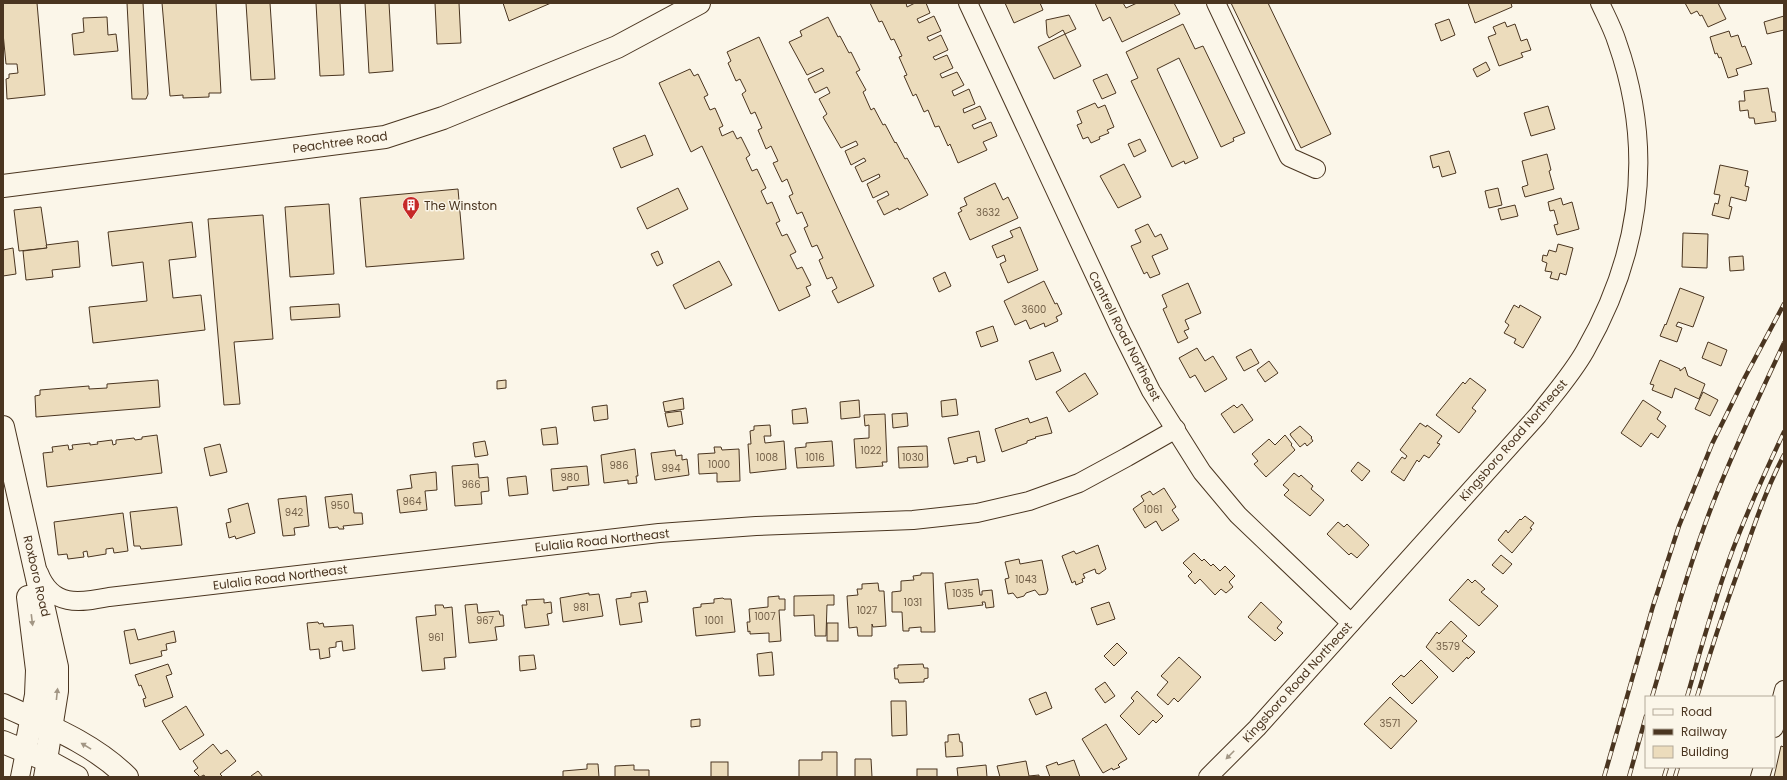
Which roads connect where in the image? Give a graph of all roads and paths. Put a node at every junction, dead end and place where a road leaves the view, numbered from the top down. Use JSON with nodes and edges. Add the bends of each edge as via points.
{"nodes":[{"id":1,"x":699,"y":3,"type":"edge"},
{"id":2,"x":968,"y":3,"type":"edge"},
{"id":3,"x":1216,"y":3,"type":"edge"},
{"id":4,"x":1600,"y":3,"type":"edge"},
{"id":5,"x":1316,"y":169,"type":"dead end"},
{"id":6,"x":3,"y":186,"type":"edge"},
{"id":7,"x":3,"y":427,"type":"edge"},
{"id":8,"x":1176,"y":429,"type":"junction"},
{"id":9,"x":3,"y":486,"type":"edge"},
{"id":10,"x":34,"y":561,"type":"junction"},
{"id":11,"x":1351,"y":623,"type":"junction"},
{"id":12,"x":1784,"y":690,"type":"edge"},
{"id":13,"x":3,"y":705,"type":"edge"},
{"id":14,"x":31,"y":718,"type":"junction"},
{"id":15,"x":1775,"y":724,"type":"edge"},
{"id":16,"x":52,"y":726,"type":"junction"},
{"id":17,"x":3,"y":742,"type":"edge"},
{"id":18,"x":25,"y":752,"type":"junction"},
{"id":19,"x":44,"y":769,"type":"edge"},
{"id":20,"x":20,"y":777,"type":"edge"},
{"id":21,"x":77,"y":777,"type":"edge"},
{"id":22,"x":127,"y":777,"type":"edge"},
{"id":23,"x":1208,"y":777,"type":"edge"}],
"edges":[{"from":1,"to":6,"type":"main road","name":"Peachtree Road","via":[[617,47],[438,120],[385,137]]},
{"from":2,"to":8,"type":"street","name":"Cantrell Road Northeast","via":[[1150,391]]},
{"from":3,"to":5,"type":"street","via":[[1289,157]]},
{"from":4,"to":11,"type":"street","name":"Kingsboro Road Northeast","via":[[1617,41],[1629,82],[1637,125],[1639,168],[1635,217],[1624,265],[1607,310],[1584,353],[1542,409]]},
{"from":7,"to":10,"type":"main road","name":"Roxboro Road"},
{"from":8,"to":10,"type":"street","name":"Eulalia Road Northeast","via":[[1079,483],[1029,501],[976,513],[913,520],[756,526],[660,533],[84,602],[64,600],[52,593],[45,586]]},
{"from":8,"to":11,"type":"street","name":"Cantrell Road Northeast","via":[[1202,472],[1238,515]]},
{"from":9,"to":14,"type":"main road","name":"Roxboro Road","one_way":true,"via":[[32,616],[37,670]]},
{"from":16,"to":10,"type":"main road","name":"Roxboro Road","one_way":true,"via":[[57,691],[57,666]]},
{"from":11,"to":23,"type":"street","name":"Kingsboro Road Northeast","one_way":true,"via":[[1257,728]]},
{"from":12,"to":15,"type":"street"},
{"from":13,"to":14,"type":"main road"},
{"from":14,"to":16,"type":"main road"},
{"from":14,"to":18,"type":"main road","name":"Roxboro Road"},
{"from":16,"to":19,"type":"main road","name":"Roxboro Road"},
{"from":22,"to":16,"type":"main road","one_way":true,"via":[[117,767]]},
{"from":17,"to":18,"type":"main road"},
{"from":18,"to":19,"type":"main road"},
{"from":18,"to":20,"type":"street"},
{"from":19,"to":21,"type":"main road"}]}
